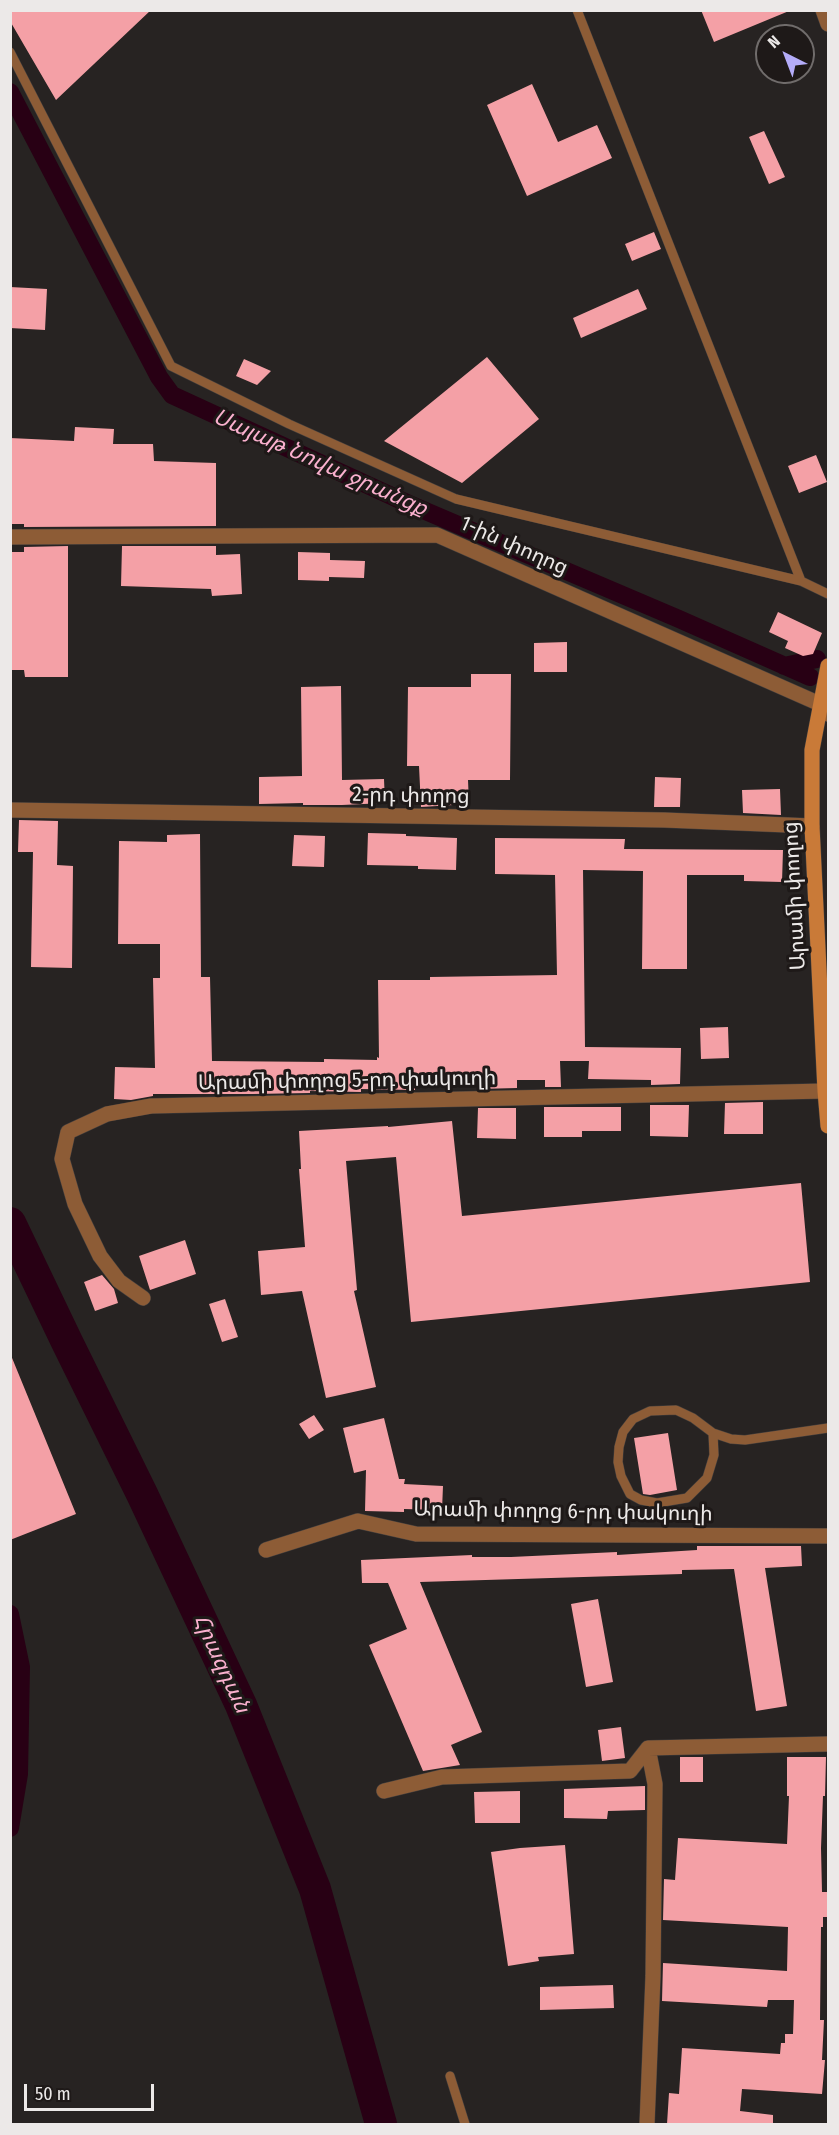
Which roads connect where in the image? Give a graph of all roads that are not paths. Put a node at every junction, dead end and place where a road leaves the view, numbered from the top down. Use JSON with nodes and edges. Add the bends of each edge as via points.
{"nodes":[{"id":1,"x":577,"y":10,"type":"edge"},
{"id":2,"x":823,"y":10,"type":"edge"},
{"id":3,"x":828,"y":24,"type":"edge"},
{"id":4,"x":10,"y":52,"type":"edge"},
{"id":5,"x":10,"y":537,"type":"edge"},
{"id":6,"x":801,"y":581,"type":"junction"},
{"id":7,"x":828,"y":594,"type":"edge"},
{"id":8,"x":828,"y":666,"type":"edge"},
{"id":9,"x":824,"y":709,"type":"edge"},
{"id":10,"x":10,"y":810,"type":"edge"},
{"id":11,"x":812,"y":826,"type":"junction"},
{"id":12,"x":825,"y":1091,"type":"junction"},
{"id":13,"x":828,"y":1126,"type":"edge"},
{"id":14,"x":143,"y":1298,"type":"dead end"},
{"id":15,"x":828,"y":1428,"type":"edge"},
{"id":16,"x":713,"y":1434,"type":"junction"},
{"id":17,"x":828,"y":1536,"type":"edge"},
{"id":18,"x":266,"y":1550,"type":"dead end"},
{"id":19,"x":828,"y":1744,"type":"edge"},
{"id":20,"x":648,"y":1748,"type":"junction"},
{"id":21,"x":384,"y":1791,"type":"dead end"},
{"id":22,"x":450,"y":2076,"type":"dead end"},
{"id":23,"x":465,"y":2124,"type":"edge"},
{"id":24,"x":647,"y":2124,"type":"edge"}],
"edges":[{"from":1,"to":6,"type":"lane"},
{"from":2,"to":3,"type":"street"},
{"from":4,"to":6,"type":"lane","via":[[171,366],[456,499]]},
{"from":5,"to":9,"type":"street","name":"1-ին փողոց","via":[[436,535]]},
{"from":6,"to":7,"type":"lane"},
{"from":8,"to":9,"type":"main road","name":"Արամի փողոց"},
{"from":9,"to":11,"type":"main road","name":"Արամի փողոց","via":[[812,750]]},
{"from":10,"to":11,"type":"street","name":"2-րդ փողոց","via":[[664,820]]},
{"from":11,"to":12,"type":"main road","name":"Արամի փողոց"},
{"from":12,"to":13,"type":"main road","name":"Արամի փողոց"},
{"from":12,"to":14,"type":"street","name":"Արամի փողոց 5-րդ փակուղի","via":[[151,1106],[107,1114],[68,1132],[62,1159],[75,1204],[99,1256],[119,1281]]},
{"from":15,"to":16,"type":"lane","via":[[745,1440]]},
{"from":16,"to":16,"type":"lane","via":[[714,1455],[707,1478],[687,1498],[657,1503],[630,1494],[621,1476],[619,1455],[623,1432],[633,1419],[650,1411],[676,1410]]},
{"from":17,"to":18,"type":"street","name":"Արամի փողոց 6-րդ փակուղի","via":[[416,1534],[358,1521]]},
{"from":19,"to":20,"type":"street"},
{"from":20,"to":21,"type":"street","via":[[630,1771],[442,1777]]},
{"from":20,"to":24,"type":"street","via":[[655,1784]]},
{"from":22,"to":23,"type":"lane"}]}
